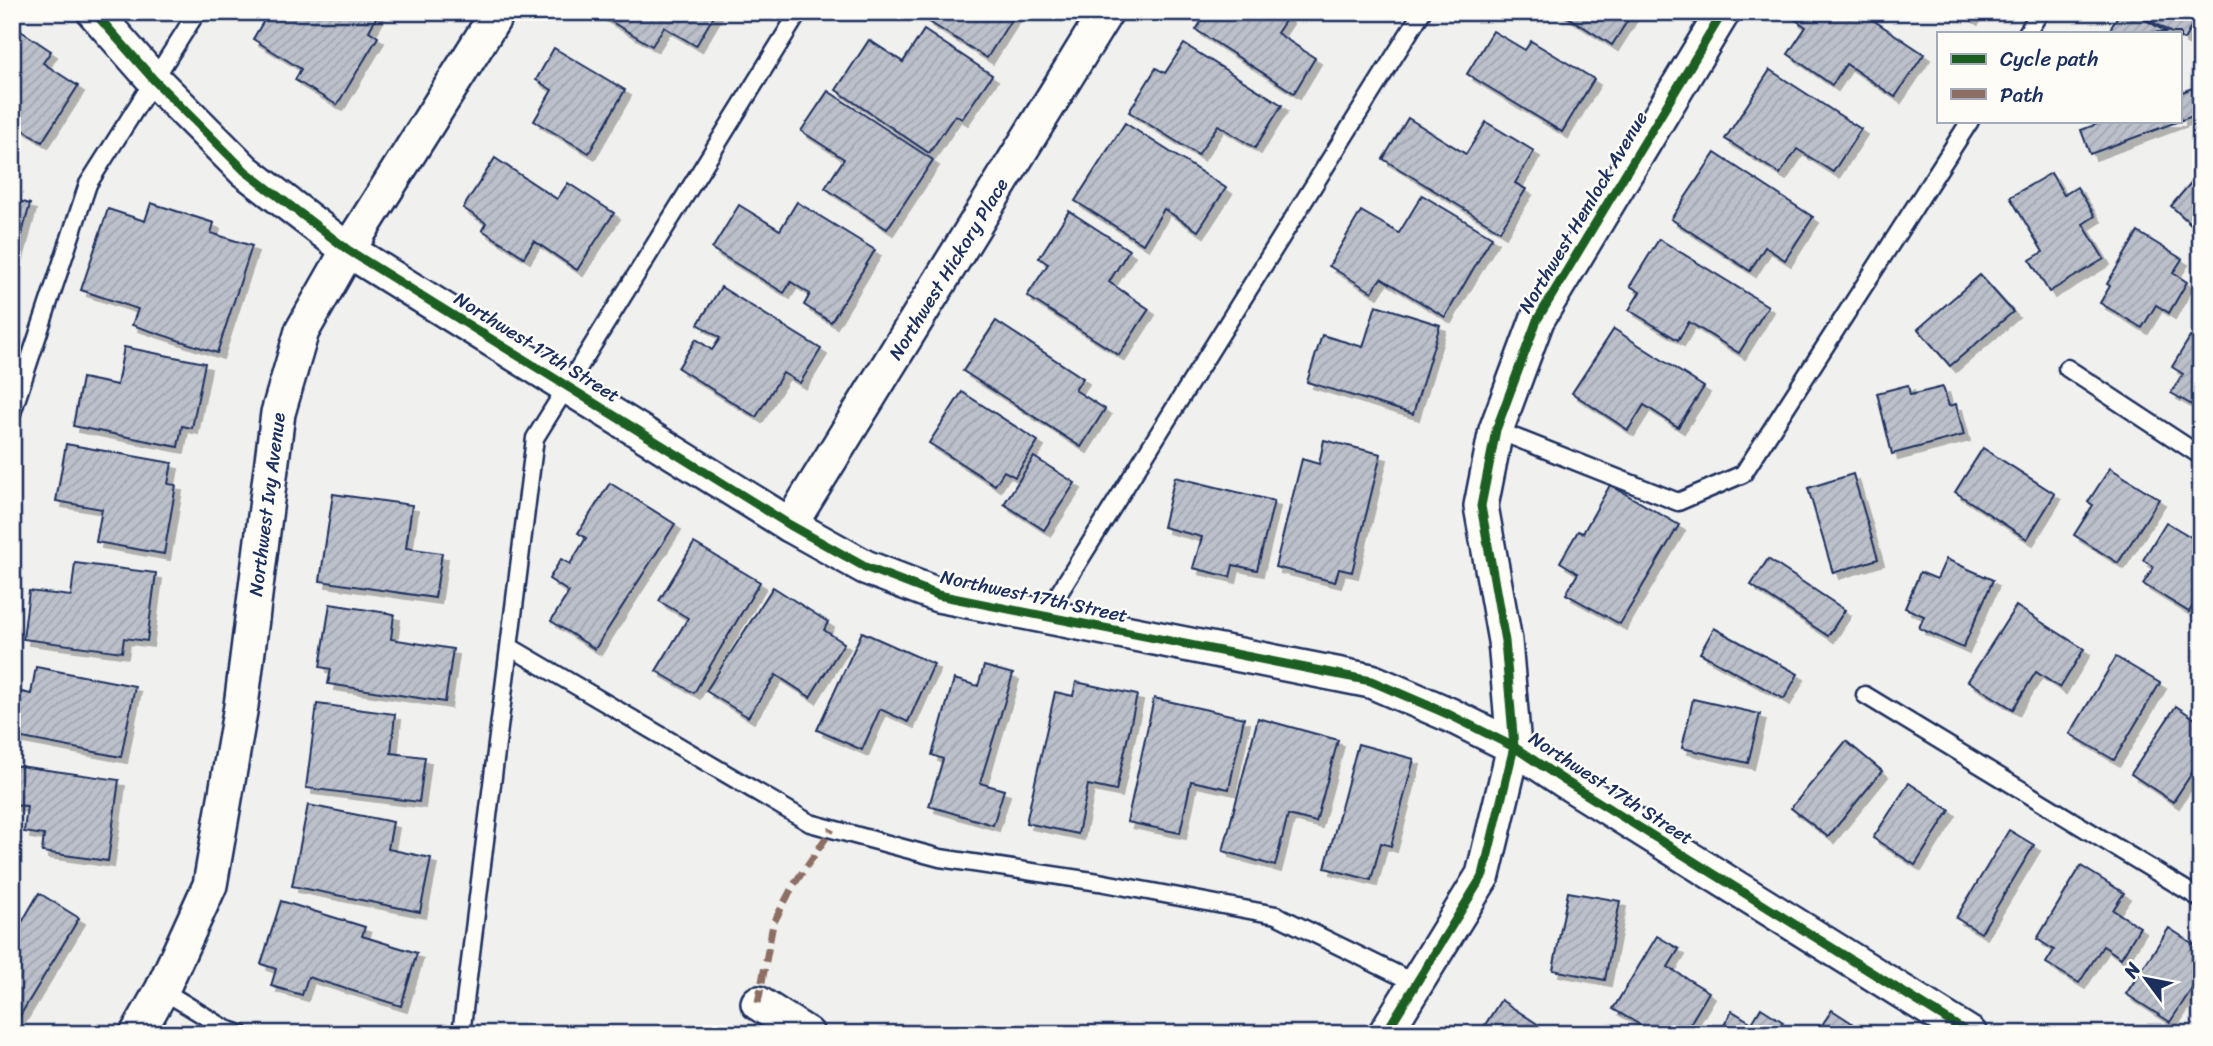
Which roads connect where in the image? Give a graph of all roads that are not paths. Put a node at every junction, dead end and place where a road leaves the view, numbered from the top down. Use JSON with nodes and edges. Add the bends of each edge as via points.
{"nodes":[{"id":1,"x":94,"y":12,"type":"edge"},
{"id":2,"x":197,"y":12,"type":"edge"},
{"id":3,"x":498,"y":12,"type":"edge"},
{"id":4,"x":799,"y":12,"type":"edge"},
{"id":5,"x":1106,"y":12,"type":"edge"},
{"id":6,"x":1422,"y":12,"type":"edge"},
{"id":7,"x":1723,"y":12,"type":"edge"},
{"id":8,"x":2040,"y":12,"type":"edge"},
{"id":9,"x":2028,"y":32,"type":"edge"},
{"id":10,"x":154,"y":80,"type":"junction"},
{"id":11,"x":1969,"y":122,"type":"edge"},
{"id":12,"x":348,"y":250,"type":"junction"},
{"id":13,"x":2067,"y":368,"type":"dead end"},
{"id":14,"x":567,"y":385,"type":"junction"},
{"id":15,"x":12,"y":413,"type":"edge"},
{"id":16,"x":1496,"y":430,"type":"junction"},
{"id":17,"x":2201,"y":456,"type":"edge"},
{"id":18,"x":790,"y":525,"type":"junction"},
{"id":19,"x":1044,"y":617,"type":"junction"},
{"id":20,"x":510,"y":646,"type":"junction"},
{"id":21,"x":1864,"y":695,"type":"dead end"},
{"id":22,"x":1514,"y":747,"type":"junction"},
{"id":23,"x":2201,"y":899,"type":"edge"},
{"id":24,"x":1417,"y":984,"type":"junction"},
{"id":25,"x":162,"y":990,"type":"junction"},
{"id":26,"x":758,"y":1003,"type":"dead end"},
{"id":27,"x":137,"y":1034,"type":"edge"},
{"id":28,"x":241,"y":1034,"type":"edge"},
{"id":29,"x":461,"y":1034,"type":"edge"},
{"id":30,"x":807,"y":1034,"type":"edge"},
{"id":31,"x":1385,"y":1034,"type":"edge"},
{"id":32,"x":1970,"y":1034,"type":"edge"}],
"edges":[{"from":1,"to":10,"type":"street","name":"Northwest 17th Street"},
{"from":2,"to":10,"type":"lane"},
{"from":3,"to":12,"type":"street","name":"Northwest Ivy Avenue"},
{"from":4,"to":14,"type":"lane"},
{"from":5,"to":18,"type":"street","name":"Northwest Hickory Place"},
{"from":6,"to":19,"type":"lane"},
{"from":7,"to":16,"type":"street","name":"Northwest Hemlock Avenue","via":[[1537,320]]},
{"from":8,"to":9,"type":"lane"},
{"from":10,"to":12,"type":"street","name":"Northwest 17th Street","via":[[245,171]]},
{"from":10,"to":15,"type":"lane","via":[[88,184]]},
{"from":11,"to":16,"type":"lane","via":[[1743,474],[1678,502]]},
{"from":12,"to":14,"type":"street","name":"Northwest 17th Street"},
{"from":12,"to":25,"type":"street","name":"Northwest Ivy Avenue","via":[[302,331],[278,413],[241,706],[209,885]]},
{"from":13,"to":17,"type":"lane"},
{"from":14,"to":18,"type":"street","name":"Northwest 17th Street"},
{"from":14,"to":20,"type":"lane","via":[[535,438]]},
{"from":16,"to":22,"type":"street","name":"Northwest Hemlock Avenue","via":[[1480,506],[1505,641]]},
{"from":18,"to":19,"type":"street","name":"Northwest 17th Street","via":[[865,567],[938,595]]},
{"from":19,"to":22,"type":"street","name":"Northwest 17th Street","via":[[1371,681]]},
{"from":20,"to":24,"type":"lane","via":[[810,823],[940,858],[1276,915]]},
{"from":20,"to":29,"type":"lane"},
{"from":21,"to":23,"type":"lane"},
{"from":22,"to":24,"type":"street","name":"Northwest Hemlock Avenue","via":[[1483,875]]},
{"from":22,"to":32,"type":"street","name":"Northwest 17th Street"},
{"from":24,"to":31,"type":"street","name":"Northwest Hemlock Avenue"},
{"from":25,"to":27,"type":"street","name":"Northwest Ivy Avenue"},
{"from":25,"to":28,"type":"lane"},
{"from":26,"to":30,"type":"street"}]}
